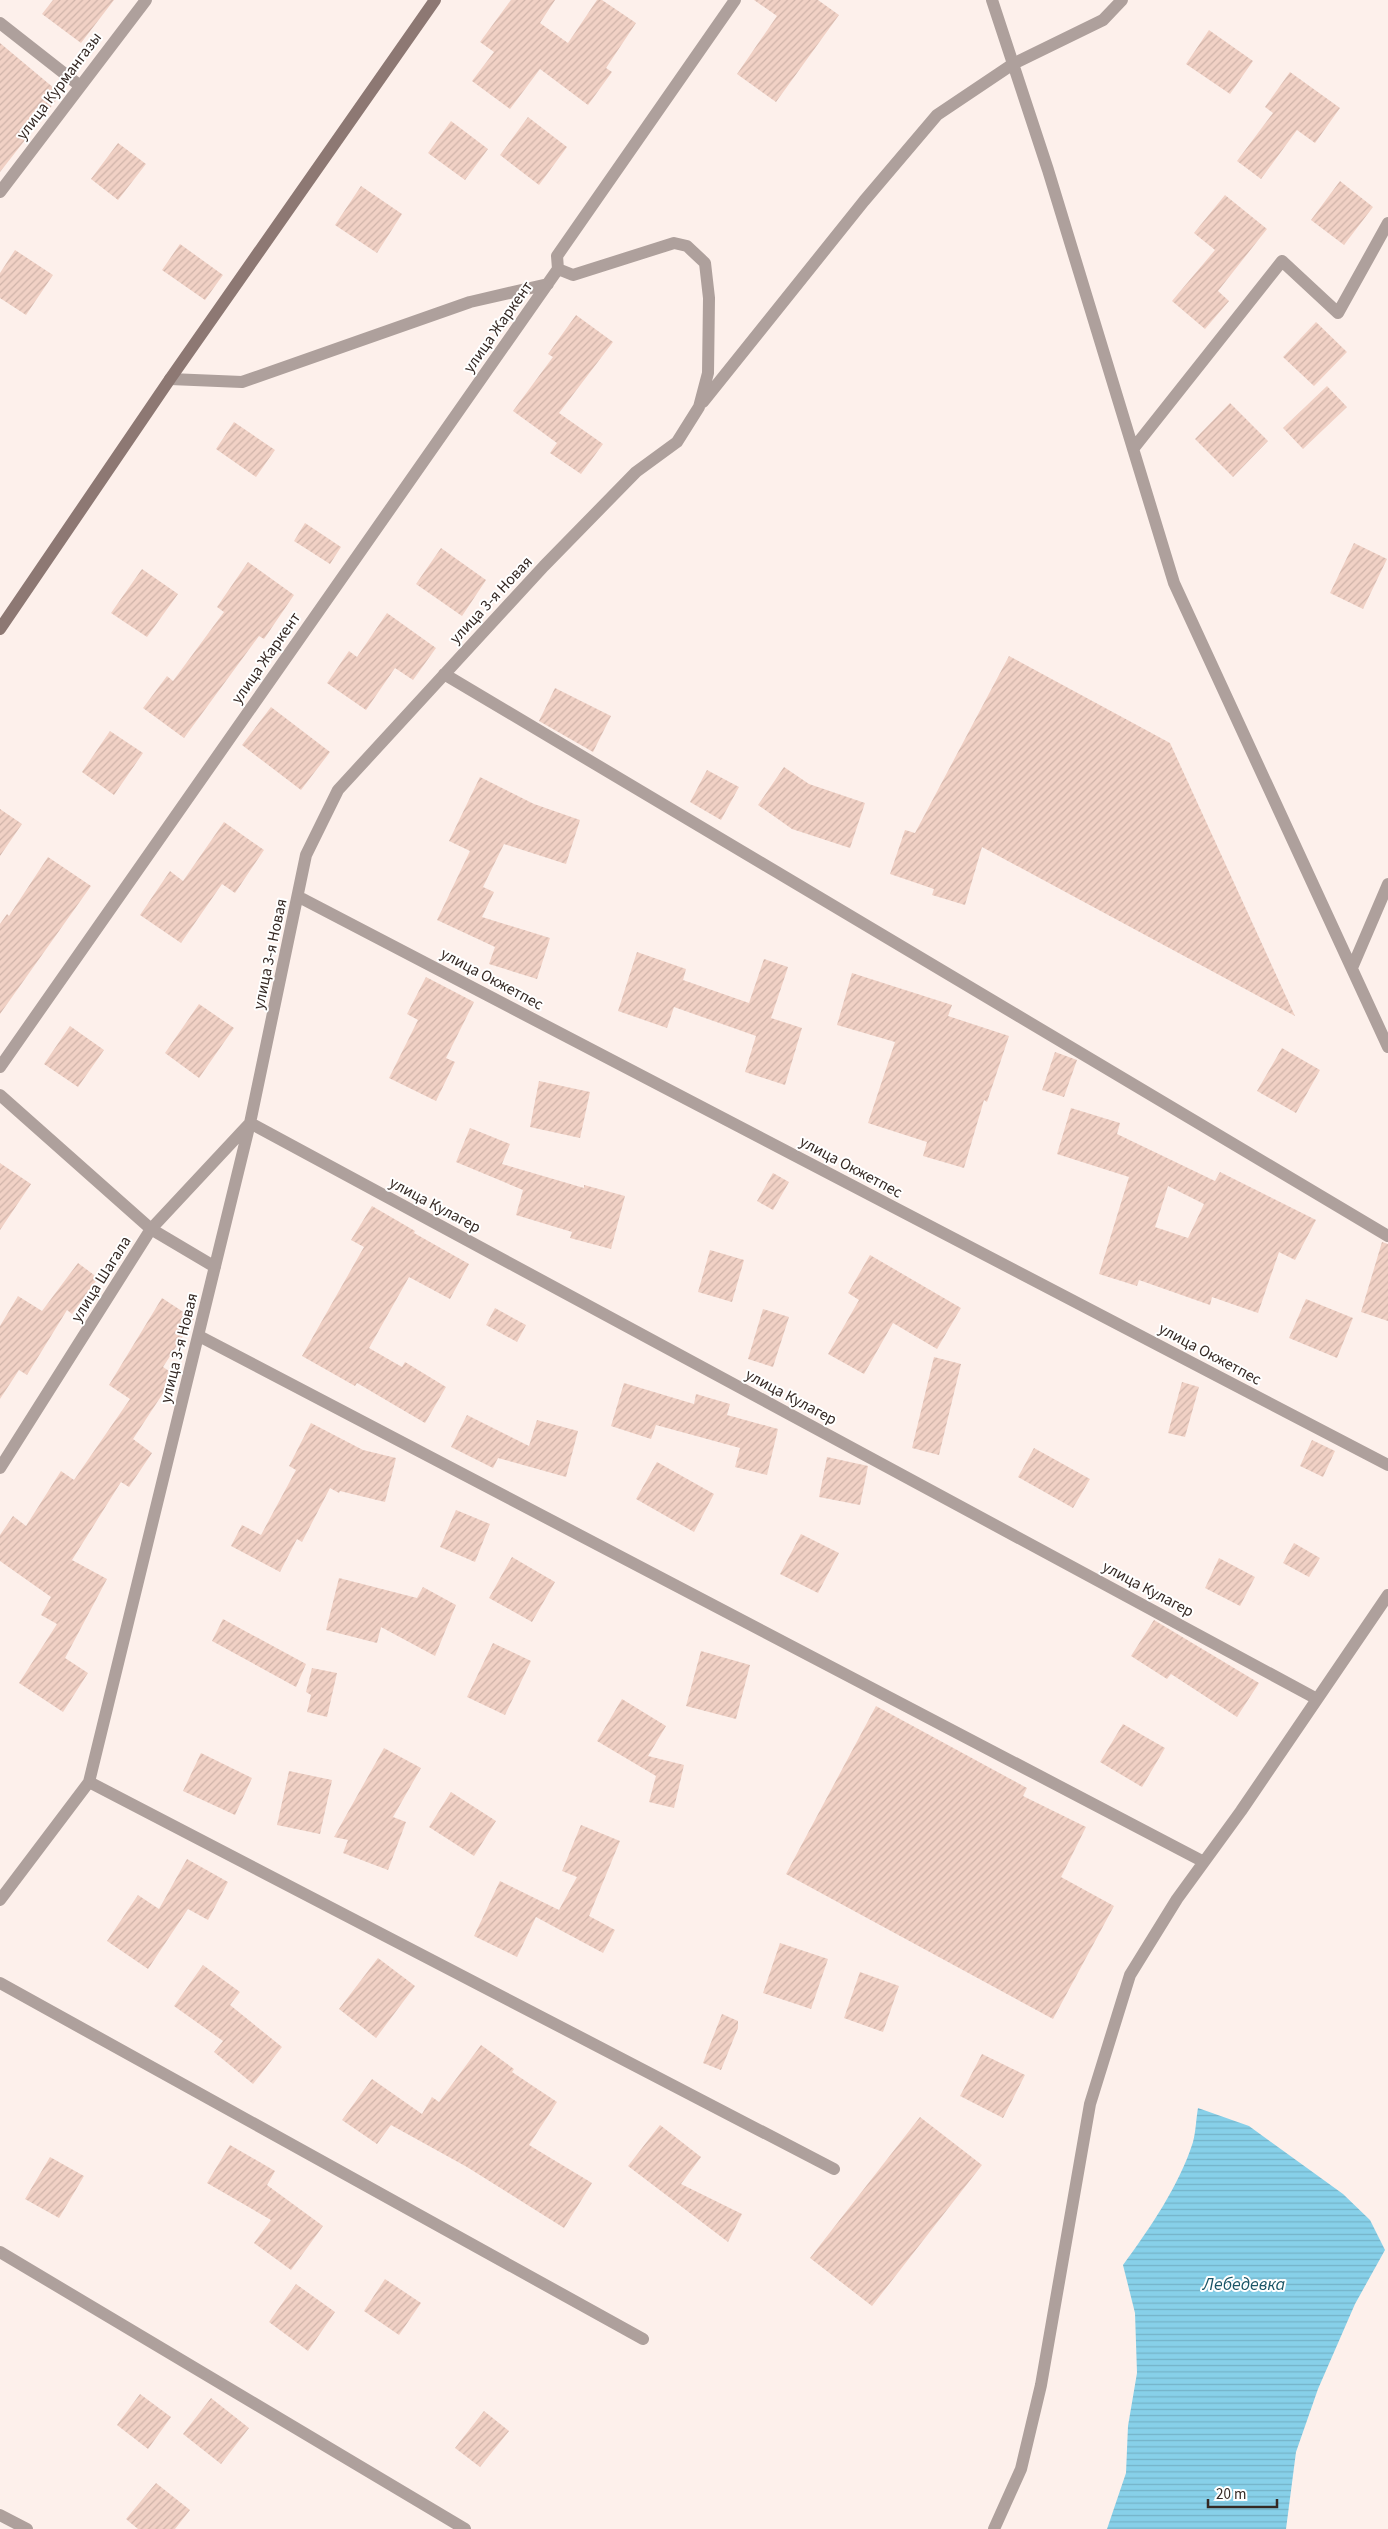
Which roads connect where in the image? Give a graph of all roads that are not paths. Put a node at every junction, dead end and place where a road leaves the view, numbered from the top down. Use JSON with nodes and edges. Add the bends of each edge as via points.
{"nodes":[{"id":1,"x":146,"y":0,"type":"edge"},
{"id":2,"x":435,"y":0,"type":"edge"},
{"id":3,"x":735,"y":0,"type":"edge"},
{"id":4,"x":992,"y":0,"type":"edge"},
{"id":5,"x":1122,"y":0,"type":"edge"},
{"id":6,"x":0,"y":23,"type":"edge"},
{"id":7,"x":1013,"y":64,"type":"junction"},
{"id":8,"x":79,"y":85,"type":"junction"},
{"id":9,"x":0,"y":192,"type":"edge"},
{"id":10,"x":1388,"y":223,"type":"edge"},
{"id":11,"x":558,"y":269,"type":"junction"},
{"id":12,"x":548,"y":284,"type":"junction"},
{"id":13,"x":170,"y":379,"type":"junction"},
{"id":14,"x":699,"y":407,"type":"junction"},
{"id":15,"x":1133,"y":448,"type":"junction"},
{"id":16,"x":0,"y":629,"type":"edge"},
{"id":17,"x":444,"y":674,"type":"junction"},
{"id":18,"x":1388,"y":884,"type":"edge"},
{"id":19,"x":299,"y":897,"type":"junction"},
{"id":20,"x":1352,"y":968,"type":"junction"},
{"id":21,"x":1388,"y":1047,"type":"edge"},
{"id":22,"x":0,"y":1067,"type":"edge"},
{"id":23,"x":0,"y":1095,"type":"edge"},
{"id":24,"x":250,"y":1123,"type":"junction"},
{"id":25,"x":151,"y":1229,"type":"junction"},
{"id":26,"x":1388,"y":1236,"type":"edge"},
{"id":27,"x":215,"y":1267,"type":"junction"},
{"id":28,"x":199,"y":1336,"type":"junction"},
{"id":29,"x":1388,"y":1465,"type":"edge"},
{"id":30,"x":0,"y":1468,"type":"edge"},
{"id":31,"x":1388,"y":1595,"type":"edge"},
{"id":32,"x":1317,"y":1699,"type":"junction"},
{"id":33,"x":88,"y":1782,"type":"junction"},
{"id":34,"x":1204,"y":1862,"type":"junction"},
{"id":35,"x":0,"y":1900,"type":"edge"},
{"id":36,"x":0,"y":1983,"type":"edge"},
{"id":37,"x":834,"y":2169,"type":"dead end"},
{"id":38,"x":0,"y":2252,"type":"edge"},
{"id":39,"x":643,"y":2339,"type":"dead end"},
{"id":40,"x":0,"y":2515,"type":"edge"},
{"id":41,"x":27,"y":2529,"type":"edge"},
{"id":42,"x":465,"y":2529,"type":"edge"},
{"id":43,"x":994,"y":2529,"type":"edge"}],
"edges":[{"from":1,"to":8,"type":"street","name":"улица Курмангазы"},
{"from":2,"to":13,"type":"street"},
{"from":3,"to":11,"type":"street","name":"улица Жаркент","via":[[556,256]]},
{"from":4,"to":7,"type":"street"},
{"from":5,"to":7,"type":"street","via":[[1103,20]]},
{"from":6,"to":8,"type":"street"},
{"from":7,"to":14,"type":"street","via":[[937,115]]},
{"from":7,"to":15,"type":"street"},
{"from":8,"to":9,"type":"street","name":"улица Курмангазы"},
{"from":10,"to":15,"type":"street","via":[[1338,312],[1282,261]]},
{"from":11,"to":12,"type":"street","name":"улица Жаркент"},
{"from":11,"to":14,"type":"street","name":"улица 3-я Новая","via":[[573,275],[674,243],[687,246],[705,263],[709,298],[708,373]]},
{"from":12,"to":13,"type":"street","via":[[470,302],[242,382]]},
{"from":12,"to":22,"type":"street","name":"улица Жаркент"},
{"from":13,"to":16,"type":"street"},
{"from":14,"to":17,"type":"street","name":"улица 3-я Новая","via":[[677,442],[636,472]]},
{"from":15,"to":20,"type":"street","via":[[1174,583]]},
{"from":17,"to":19,"type":"street","name":"улица 3-я Новая","via":[[338,790],[306,856]]},
{"from":17,"to":26,"type":"street"},
{"from":18,"to":20,"type":"street"},
{"from":19,"to":24,"type":"street","name":"улица 3-я Новая"},
{"from":19,"to":29,"type":"street","name":"улица Окжетпес"},
{"from":20,"to":21,"type":"street"},
{"from":23,"to":25,"type":"street"},
{"from":24,"to":25,"type":"street","name":"улица Шагала"},
{"from":24,"to":27,"type":"street","name":"улица 3-я Новая"},
{"from":24,"to":32,"type":"street","name":"улица Кулагер"},
{"from":25,"to":27,"type":"street"},
{"from":25,"to":30,"type":"street","name":"улица Шагала"},
{"from":27,"to":28,"type":"street","name":"улица 3-я Новая"},
{"from":28,"to":33,"type":"street","name":"улица 3-я Новая"},
{"from":28,"to":34,"type":"street"},
{"from":31,"to":32,"type":"street"},
{"from":32,"to":34,"type":"street"},
{"from":33,"to":35,"type":"street","name":"улица 3-я Новая"},
{"from":33,"to":37,"type":"street"},
{"from":34,"to":43,"type":"street","via":[[1130,1975],[1124,1993],[1090,2104],[1041,2385],[1021,2469]]},
{"from":36,"to":39,"type":"street"},
{"from":38,"to":42,"type":"street"},
{"from":40,"to":41,"type":"street"}]}
